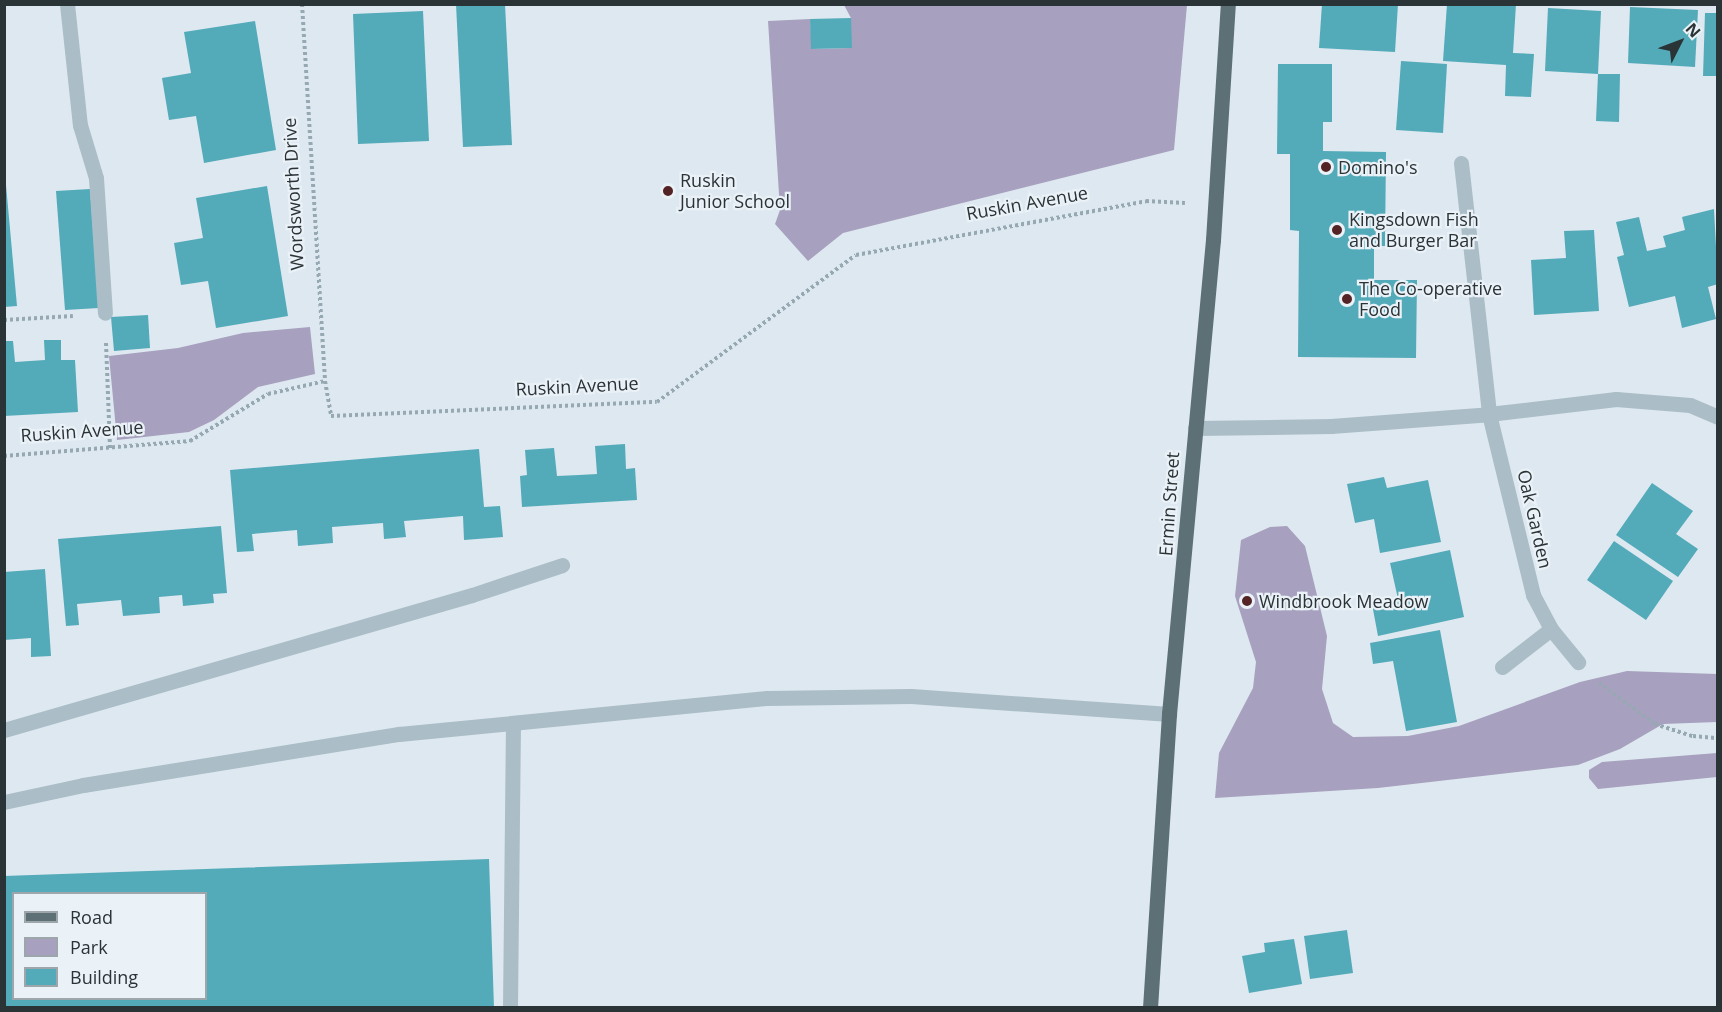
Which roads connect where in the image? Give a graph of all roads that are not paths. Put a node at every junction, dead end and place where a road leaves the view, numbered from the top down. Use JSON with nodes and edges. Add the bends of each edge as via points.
{"nodes":[{"id":1,"x":68,"y":4,"type":"edge"},
{"id":2,"x":1228,"y":4,"type":"edge"},
{"id":3,"x":1461,"y":163,"type":"dead end"},
{"id":4,"x":105,"y":314,"type":"road end"},
{"id":5,"x":1489,"y":414,"type":"junction"},
{"id":6,"x":1718,"y":417,"type":"edge"},
{"id":7,"x":1195,"y":428,"type":"junction"},
{"id":8,"x":562,"y":565,"type":"dead end"},
{"id":9,"x":1551,"y":629,"type":"junction"},
{"id":10,"x":1578,"y":662,"type":"road end"},
{"id":11,"x":1502,"y":667,"type":"dead end"},
{"id":12,"x":1169,"y":714,"type":"junction"},
{"id":13,"x":513,"y":725,"type":"junction"},
{"id":14,"x":4,"y":730,"type":"edge"},
{"id":15,"x":4,"y":802,"type":"edge"},
{"id":16,"x":510,"y":1008,"type":"edge"},
{"id":17,"x":1150,"y":1008,"type":"edge"}],
"edges":[{"from":1,"to":4,"type":"street","via":[[81,125],[96,178]]},
{"from":2,"to":7,"type":"main road","name":"Ermin Street","via":[[1216,203]]},
{"from":3,"to":5,"type":"street","name":"Oak Garden"},
{"from":5,"to":6,"type":"street","via":[[1577,402],[1650,399],[1690,405]]},
{"from":5,"to":7,"type":"street","via":[[1330,426]]},
{"from":5,"to":9,"type":"street","name":"Oak Garden","via":[[1531,586]]},
{"from":7,"to":12,"type":"main road","name":"Ermin Street"},
{"from":8,"to":14,"type":"street","via":[[472,595]]},
{"from":9,"to":10,"type":"street","name":"Oak Garden"},
{"from":9,"to":11,"type":"street"},
{"from":12,"to":13,"type":"street","via":[[911,696],[778,698]]},
{"from":12,"to":17,"type":"main road","name":"Ermin Street"},
{"from":13,"to":15,"type":"street","via":[[387,735],[83,785]]},
{"from":13,"to":16,"type":"street"}]}
